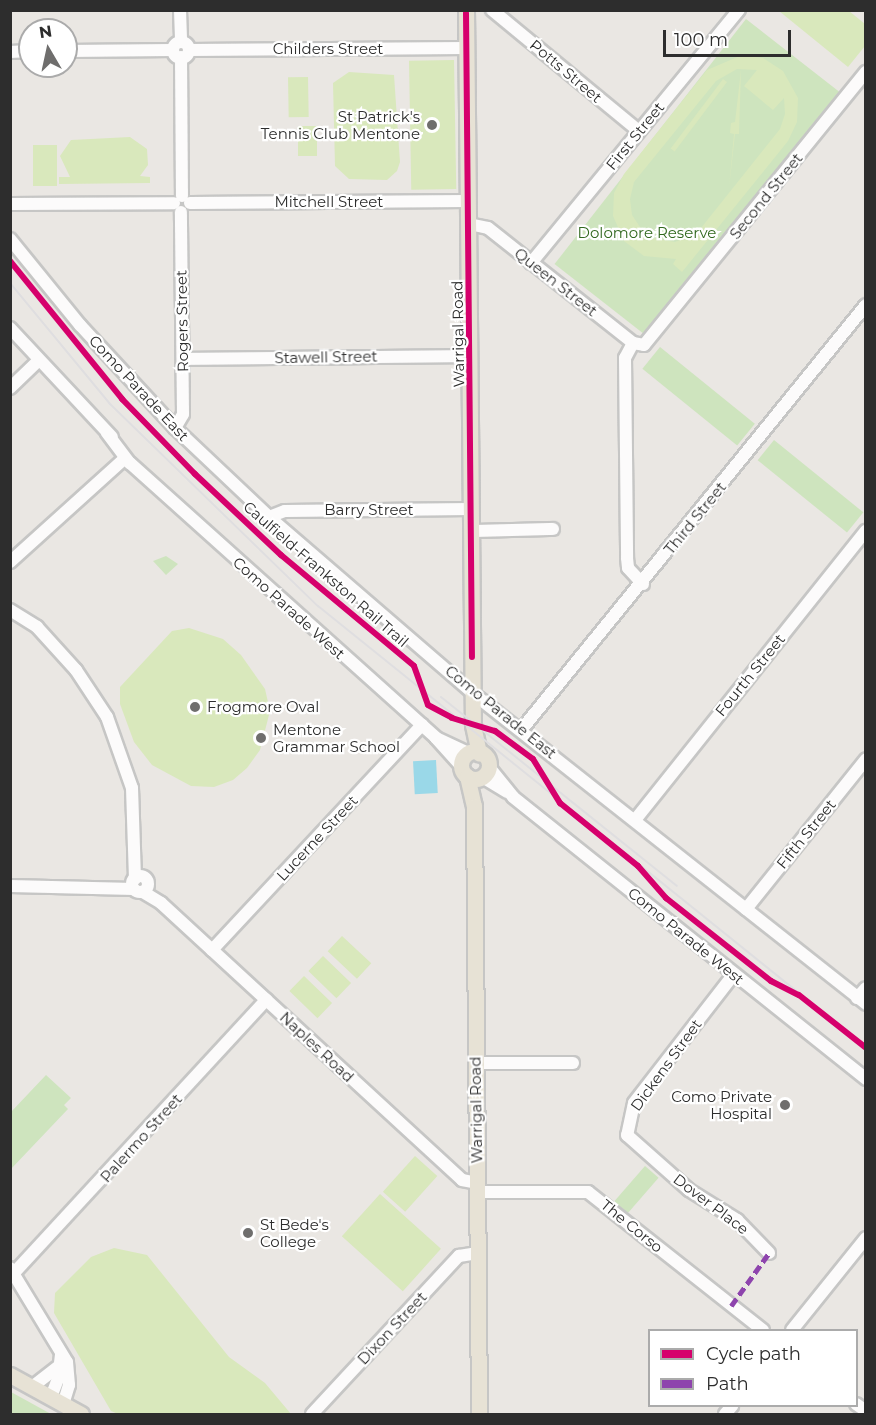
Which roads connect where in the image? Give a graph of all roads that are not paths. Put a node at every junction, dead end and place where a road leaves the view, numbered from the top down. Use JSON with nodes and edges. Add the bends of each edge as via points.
{"nodes":[{"id":1,"x":180,"y":10,"type":"edge"},
{"id":2,"x":466,"y":10,"type":"edge"},
{"id":3,"x":492,"y":10,"type":"edge"},
{"id":4,"x":740,"y":10,"type":"edge"},
{"id":5,"x":467,"y":48,"type":"junction"},
{"id":6,"x":181,"y":50,"type":"junction"},
{"id":7,"x":78,"y":51,"type":"edge"},
{"id":8,"x":866,"y":72,"type":"edge"},
{"id":9,"x":639,"y":131,"type":"junction"},
{"id":10,"x":468,"y":201,"type":"junction"},
{"id":11,"x":182,"y":203,"type":"junction"},
{"id":12,"x":10,"y":204,"type":"edge"},
{"id":13,"x":468,"y":224,"type":"junction"},
{"id":14,"x":10,"y":239,"type":"edge"},
{"id":15,"x":531,"y":263,"type":"junction"},
{"id":16,"x":866,"y":306,"type":"edge"},
{"id":17,"x":10,"y":328,"type":"edge"},
{"id":18,"x":637,"y":344,"type":"junction"},
{"id":19,"x":470,"y":356,"type":"junction"},
{"id":20,"x":183,"y":359,"type":"junction"},
{"id":21,"x":39,"y":360,"type":"junction"},
{"id":22,"x":10,"y":388,"type":"edge"},
{"id":23,"x":175,"y":428,"type":"junction"},
{"id":24,"x":107,"y":433,"type":"junction"},
{"id":25,"x":125,"y":458,"type":"junction"},
{"id":26,"x":146,"y":474,"type":"junction"},
{"id":27,"x":471,"y":509,"type":"junction"},
{"id":28,"x":269,"y":517,"type":"junction"},
{"id":29,"x":555,"y":528,"type":"dead end"},
{"id":30,"x":471,"y":531,"type":"junction"},
{"id":31,"x":866,"y":531,"type":"edge"},
{"id":32,"x":10,"y":562,"type":"edge"},
{"id":33,"x":643,"y":584,"type":"junction"},
{"id":34,"x":10,"y":610,"type":"edge"},
{"id":35,"x":472,"y":691,"type":"junction"},
{"id":36,"x":422,"y":725,"type":"junction"},
{"id":37,"x":522,"y":729,"type":"junction"},
{"id":38,"x":436,"y":738,"type":"junction"},
{"id":39,"x":471,"y":752,"type":"junction"},
{"id":40,"x":866,"y":759,"type":"edge"},
{"id":41,"x":477,"y":773,"type":"junction"},
{"id":42,"x":635,"y":820,"type":"junction"},
{"id":43,"x":139,"y":884,"type":"junction"},
{"id":44,"x":10,"y":886,"type":"edge"},
{"id":45,"x":746,"y":909,"type":"junction"},
{"id":46,"x":212,"y":950,"type":"junction"},
{"id":47,"x":734,"y":974,"type":"junction"},
{"id":48,"x":866,"y":988,"type":"edge"},
{"id":49,"x":266,"y":1000,"type":"junction"},
{"id":50,"x":861,"y":1001,"type":"edge"},
{"id":51,"x":476,"y":1063,"type":"junction"},
{"id":52,"x":573,"y":1063,"type":"dead end"},
{"id":53,"x":866,"y":1079,"type":"edge"},
{"id":54,"x":650,"y":1157,"type":"joint"},
{"id":55,"x":477,"y":1188,"type":"junction"},
{"id":56,"x":866,"y":1238,"type":"edge"},
{"id":57,"x":769,"y":1253,"type":"dead end"},
{"id":58,"x":478,"y":1254,"type":"junction"},
{"id":59,"x":12,"y":1271,"type":"edge"},
{"id":60,"x":762,"y":1329,"type":"edge"},
{"id":61,"x":793,"y":1329,"type":"edge"},
{"id":62,"x":59,"y":1361,"type":"junction"},
{"id":63,"x":10,"y":1375,"type":"edge"},
{"id":64,"x":32,"y":1387,"type":"junction"},
{"id":65,"x":57,"y":1401,"type":"junction"},
{"id":66,"x":81,"y":1414,"type":"edge"},
{"id":67,"x":312,"y":1414,"type":"edge"},
{"id":68,"x":479,"y":1414,"type":"edge"}],
"edges":[{"from":1,"to":6,"type":"street","name":"Rogers Street"},
{"from":2,"to":5,"type":"main road","name":"Warrigal Road"},
{"from":3,"to":9,"type":"street","name":"Potts Street"},
{"from":4,"to":9,"type":"street","name":"First Street"},
{"from":5,"to":6,"type":"street","name":"Childers Street"},
{"from":5,"to":10,"type":"main road","name":"Warrigal Road"},
{"from":6,"to":7,"type":"street","name":"Childers Street"},
{"from":6,"to":11,"type":"street","name":"Rogers Street"},
{"from":8,"to":18,"type":"street","name":"Second Street"},
{"from":9,"to":15,"type":"street","name":"First Street"},
{"from":10,"to":11,"type":"street","name":"Mitchell Street"},
{"from":10,"to":13,"type":"main road","name":"Warrigal Road"},
{"from":11,"to":12,"type":"street","name":"Mitchell Street"},
{"from":11,"to":20,"type":"street","name":"Rogers Street"},
{"from":13,"to":15,"type":"street","name":"Queen Street","via":[[484,226]]},
{"from":13,"to":19,"type":"main road","name":"Warrigal Road"},
{"from":14,"to":23,"type":"street","name":"Como Parade East","via":[[80,325]]},
{"from":15,"to":18,"type":"street","name":"Queen Street"},
{"from":16,"to":33,"type":"street","name":"Third Street"},
{"from":17,"to":21,"type":"street","name":"Como Parade West"},
{"from":18,"to":33,"type":"street","name":"Second Street","via":[[625,358],[627,558],[628,568]]},
{"from":19,"to":20,"type":"street","name":"Stawell Street"},
{"from":19,"to":27,"type":"main road","name":"Warrigal Road"},
{"from":20,"to":23,"type":"street","name":"Rogers Street","via":[[183,414]]},
{"from":21,"to":22,"type":"street"},
{"from":21,"to":24,"type":"street","name":"Como Parade West"},
{"from":23,"to":28,"type":"street","name":"Como Parade East"},
{"from":24,"to":25,"type":"street","name":"Como Parade West"},
{"from":24,"to":26,"type":"street","name":"Como Parade West","via":[[138,460]]},
{"from":25,"to":26,"type":"street","name":"Como Parade West"},
{"from":25,"to":32,"type":"street"},
{"from":26,"to":36,"type":"street","name":"Como Parade West"},
{"from":27,"to":28,"type":"street","name":"Barry Street","via":[[285,511]]},
{"from":27,"to":30,"type":"main road","name":"Warrigal Road"},
{"from":28,"to":35,"type":"street","name":"Como Parade East"},
{"from":29,"to":30,"type":"street"},
{"from":30,"to":35,"type":"main road","name":"Warrigal Road"},
{"from":31,"to":42,"type":"street","name":"Fourth Street"},
{"from":33,"to":37,"type":"street","name":"Third Street"},
{"from":34,"to":43,"type":"street","via":[[37,627],[76,670],[107,717],[132,788]]},
{"from":35,"to":37,"type":"street","name":"Como Parade East"},
{"from":35,"to":39,"type":"main road","name":"Warrigal Road"},
{"from":36,"to":38,"type":"street","name":"Como Parade West"},
{"from":36,"to":46,"type":"street","name":"Lucerne Street"},
{"from":37,"to":42,"type":"street","name":"Como Parade East"},
{"from":38,"to":39,"type":"street","name":"Como Parade West"},
{"from":38,"to":41,"type":"street","name":"Como Parade West"},
{"from":39,"to":41,"type":"main road"},
{"from":39,"to":41,"type":"main road","name":"Warrigal Road"},
{"from":40,"to":45,"type":"street","name":"Fifth Street"},
{"from":41,"to":47,"type":"street","name":"Como Parade West","via":[[507,792]]},
{"from":41,"to":51,"type":"main road","name":"Warrigal Road"},
{"from":42,"to":45,"type":"street","name":"Como Parade East"},
{"from":43,"to":44,"type":"street","name":"Naples Road"},
{"from":43,"to":46,"type":"street","name":"Naples Road"},
{"from":45,"to":50,"type":"street","name":"Como Parade East"},
{"from":46,"to":49,"type":"street","name":"Naples Road"},
{"from":47,"to":53,"type":"street","name":"Como Parade West"},
{"from":47,"to":54,"type":"street","name":"Dickens Street","via":[[634,1103],[627,1135]]},
{"from":48,"to":50,"type":"street"},
{"from":49,"to":55,"type":"street","name":"Naples Road","via":[[462,1180]]},
{"from":49,"to":59,"type":"street","name":"Palermo Street"},
{"from":51,"to":52,"type":"street"},
{"from":51,"to":55,"type":"main road","name":"Warrigal Road"},
{"from":54,"to":57,"type":"street","name":"Dover Place","via":[[689,1190],[737,1220]]},
{"from":55,"to":58,"type":"main road","name":"Warrigal Road"},
{"from":55,"to":60,"type":"street","name":"The Corso","via":[[588,1192]]},
{"from":56,"to":61,"type":"street"},
{"from":58,"to":67,"type":"street","name":"Dixon Street","via":[[459,1256]]},
{"from":58,"to":68,"type":"main road","name":"Warrigal Road"},
{"from":59,"to":62,"type":"street"},
{"from":62,"to":64,"type":"street"},
{"from":62,"to":65,"type":"street","via":[[69,1375]]},
{"from":63,"to":64,"type":"main road"},
{"from":64,"to":65,"type":"main road"},
{"from":65,"to":66,"type":"main road"}]}
